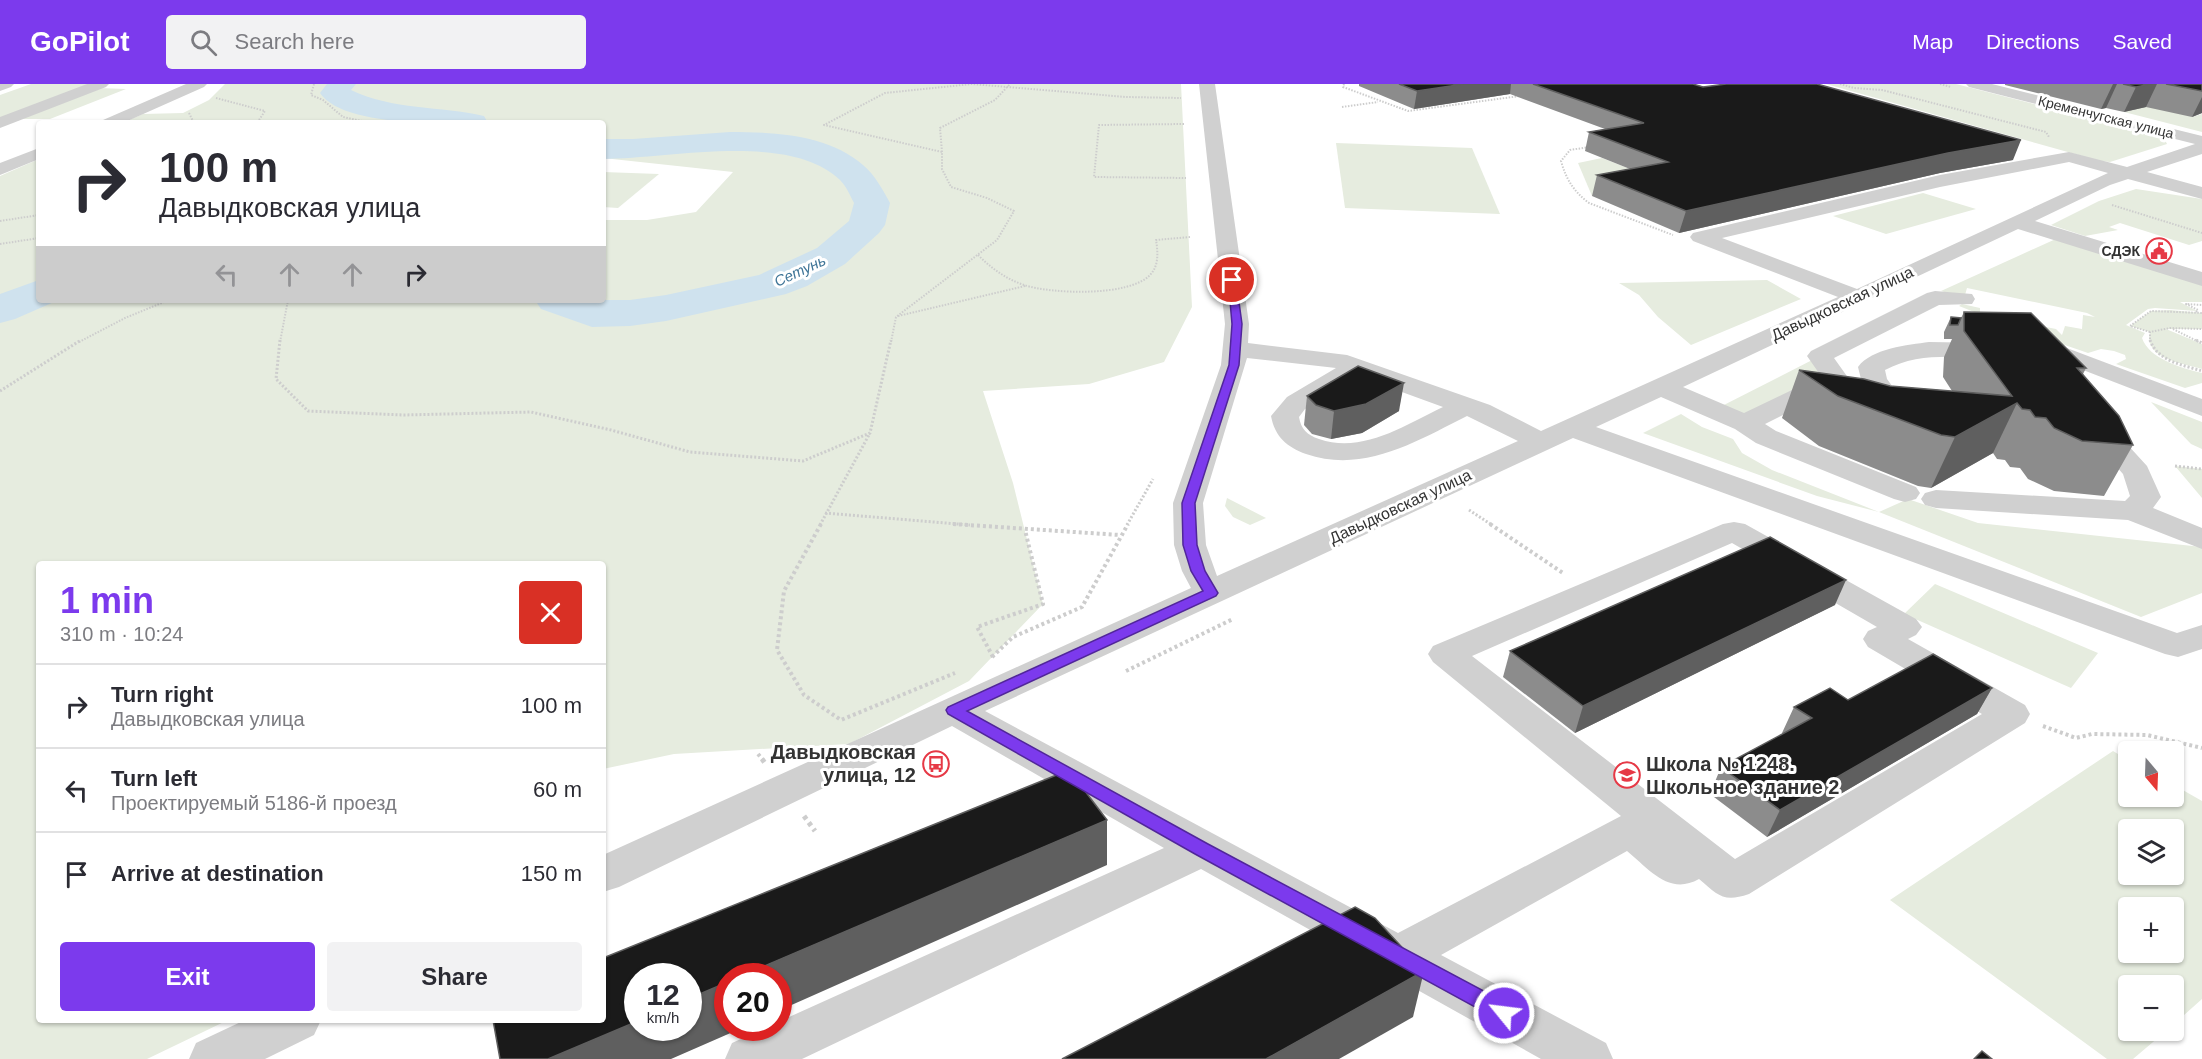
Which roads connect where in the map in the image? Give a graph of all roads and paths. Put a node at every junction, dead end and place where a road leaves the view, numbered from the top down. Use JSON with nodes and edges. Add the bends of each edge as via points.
{"nodes":[{"id":1,"x":101,"y":84,"type":"edge"},
{"id":2,"x":199,"y":84,"type":"edge"},
{"id":3,"x":314,"y":84,"type":"edge"},
{"id":4,"x":1207,"y":84,"type":"edge"},
{"id":5,"x":1344,"y":84,"type":"edge"},
{"id":6,"x":1862,"y":84,"type":"edge"},
{"id":7,"x":1974,"y":84,"type":"edge"},
{"id":8,"x":1009,"y":86,"type":"edge"},
{"id":9,"x":1854,"y":88,"type":"dead end"},
{"id":10,"x":1478,"y":96,"type":"dead end"},
{"id":11,"x":1522,"y":96,"type":"dead end"},
{"id":12,"x":213,"y":97,"type":"dead end"},
{"id":13,"x":1493,"y":100,"type":"junction"},
{"id":14,"x":1379,"y":101,"type":"junction"},
{"id":15,"x":1182,"y":107,"type":"dead end"},
{"id":16,"x":1342,"y":107,"type":"dead end"},
{"id":17,"x":1183,"y":116,"type":"dead end"},
{"id":18,"x":116,"y":120,"type":"edge"},
{"id":19,"x":259,"y":120,"type":"edge"},
{"id":20,"x":357,"y":120,"type":"edge"},
{"id":21,"x":0,"y":123,"type":"edge"},
{"id":22,"x":2202,"y":141,"type":"edge"},
{"id":23,"x":1598,"y":145,"type":"edge"},
{"id":24,"x":2202,"y":148,"type":"edge"},
{"id":25,"x":942,"y":152,"type":"junction"},
{"id":26,"x":36,"y":154,"type":"edge"},
{"id":27,"x":0,"y":170,"type":"edge"},
{"id":28,"x":2130,"y":173,"type":"junction"},
{"id":29,"x":1186,"y":178,"type":"dead end"},
{"id":30,"x":2202,"y":193,"type":"edge"},
{"id":31,"x":2111,"y":205,"type":"dead end"},
{"id":32,"x":36,"y":215,"type":"edge"},
{"id":33,"x":0,"y":221,"type":"edge"},
{"id":34,"x":2017,"y":222,"type":"junction"},
{"id":35,"x":2202,"y":233,"type":"edge"},
{"id":36,"x":1190,"y":237,"type":"dead end"},
{"id":37,"x":1700,"y":237,"type":"junction"},
{"id":38,"x":36,"y":238,"type":"edge"},
{"id":39,"x":0,"y":244,"type":"edge"},
{"id":40,"x":978,"y":255,"type":"junction"},
{"id":41,"x":2202,"y":279,"type":"edge"},
{"id":42,"x":1891,"y":281,"type":"junction"},
{"id":43,"x":1026,"y":286,"type":"junction"},
{"id":44,"x":1858,"y":297,"type":"junction"},
{"id":45,"x":1935,"y":298,"type":"junction"},
{"id":46,"x":162,"y":303,"type":"edge"},
{"id":47,"x":287,"y":303,"type":"edge"},
{"id":48,"x":2202,"y":305,"type":"edge"},
{"id":49,"x":1968,"y":308,"type":"dead end"},
{"id":50,"x":2196,"y":312,"type":"junction"},
{"id":51,"x":2202,"y":313,"type":"edge"},
{"id":52,"x":896,"y":317,"type":"junction"},
{"id":53,"x":2170,"y":328,"type":"junction"},
{"id":54,"x":2202,"y":329,"type":"edge"},
{"id":55,"x":2151,"y":332,"type":"junction"},
{"id":56,"x":2016,"y":335,"type":"edge"},
{"id":57,"x":2202,"y":343,"type":"edge"},
{"id":58,"x":2049,"y":348,"type":"junction"},
{"id":59,"x":1235,"y":349,"type":"junction"},
{"id":60,"x":1357,"y":366,"type":"junction"},
{"id":61,"x":2202,"y":371,"type":"edge"},
{"id":62,"x":1660,"y":387,"type":"junction"},
{"id":63,"x":0,"y":391,"type":"edge"},
{"id":64,"x":1465,"y":406,"type":"junction"},
{"id":65,"x":2202,"y":408,"type":"edge"},
{"id":66,"x":2080,"y":410,"type":"edge"},
{"id":67,"x":1745,"y":423,"type":"junction"},
{"id":68,"x":1572,"y":428,"type":"junction"},
{"id":69,"x":1909,"y":429,"type":"edge"},
{"id":70,"x":870,"y":433,"type":"junction"},
{"id":71,"x":1541,"y":442,"type":"junction"},
{"id":72,"x":2175,"y":466,"type":"dead end"},
{"id":73,"x":2202,"y":469,"type":"edge"},
{"id":74,"x":1153,"y":478,"type":"dead end"},
{"id":75,"x":1905,"y":494,"type":"dead end"},
{"id":76,"x":1936,"y":499,"type":"dead end"},
{"id":77,"x":1469,"y":510,"type":"dead end"},
{"id":78,"x":2133,"y":511,"type":"junction"},
{"id":79,"x":825,"y":513,"type":"junction"},
{"id":80,"x":1025,"y":530,"type":"junction"},
{"id":81,"x":1120,"y":535,"type":"junction"},
{"id":82,"x":2202,"y":539,"type":"edge"},
{"id":83,"x":1554,"y":567,"type":"dead end"},
{"id":84,"x":1211,"y":593,"type":"junction"},
{"id":85,"x":1233,"y":619,"type":"dead end"},
{"id":86,"x":2194,"y":646,"type":"edge"},
{"id":87,"x":993,"y":657,"type":"junction"},
{"id":88,"x":982,"y":661,"type":"dead end"},
{"id":89,"x":1126,"y":671,"type":"dead end"},
{"id":90,"x":957,"y":690,"type":"junction"},
{"id":91,"x":2076,"y":738,"type":"dead end"},
{"id":92,"x":2202,"y":748,"type":"edge"},
{"id":93,"x":800,"y":811,"type":"dead end"},
{"id":94,"x":814,"y":831,"type":"dead end"},
{"id":95,"x":1202,"y":849,"type":"junction"},
{"id":96,"x":1701,"y":856,"type":"junction"},
{"id":97,"x":606,"y":873,"type":"edge"},
{"id":98,"x":1400,"y":955,"type":"junction"},
{"id":99,"x":290,"y":1023,"type":"edge"},
{"id":100,"x":214,"y":1059,"type":"edge"},
{"id":101,"x":750,"y":1059,"type":"edge"},
{"id":102,"x":1588,"y":1059,"type":"edge"}],
"edges":[{"from":1,"to":21,"type":"street"},
{"from":2,"to":18,"type":"street"},
{"from":3,"to":20,"type":"path","via":[[311,95],[343,117]]},
{"from":4,"to":59,"type":"street","via":[[1237,324]]},
{"from":5,"to":14,"type":"path","via":[[1343,87]]},
{"from":6,"to":9,"type":"path"},
{"from":7,"to":22,"type":"street","name":"Кременчугская улица"},
{"from":8,"to":15,"type":"path","via":[[1126,98],[1181,98]]},
{"from":8,"to":25,"type":"path","via":[[995,100],[940,128]]},
{"from":8,"to":25,"type":"path","via":[[972,84],[885,93],[824,125]]},
{"from":10,"to":13,"type":"path"},
{"from":11,"to":13,"type":"path"},
{"from":12,"to":19,"type":"path","via":[[265,111]]},
{"from":13,"to":14,"type":"path","via":[[1407,111]]},
{"from":14,"to":16,"type":"path"},
{"from":17,"to":29,"type":"path","via":[[1184,125],[1099,125],[1094,177]]},
{"from":23,"to":37,"type":"path","via":[[1570,150],[1561,161],[1567,182],[1578,196],[1664,234]]},
{"from":24,"to":28,"type":"street","name":"Давыдковская улица"},
{"from":25,"to":40,"type":"path","via":[[942,169],[951,187],[1014,211],[997,240]]},
{"from":26,"to":27,"type":"street"},
{"from":28,"to":30,"type":"street"},
{"from":28,"to":34,"type":"street","name":"Давыдковская улица","via":[[2103,181]]},
{"from":28,"to":37,"type":"street","via":[[2069,157],[1940,181]]},
{"from":31,"to":35,"type":"path"},
{"from":32,"to":33,"type":"path"},
{"from":34,"to":41,"type":"street"},
{"from":34,"to":42,"type":"street","name":"Давыдковская улица"},
{"from":36,"to":43,"type":"path","via":[[1156,240],[1159,256],[1149,277],[1120,290],[1070,291]]},
{"from":37,"to":44,"type":"street"},
{"from":38,"to":39,"type":"path"},
{"from":40,"to":43,"type":"path","via":[[997,273]]},
{"from":40,"to":52,"type":"path"},
{"from":42,"to":44,"type":"street","name":"Давыдковская улица"},
{"from":42,"to":45,"type":"street"},
{"from":43,"to":52,"type":"path"},
{"from":44,"to":62,"type":"street","name":"Давыдковская улица"},
{"from":45,"to":49,"type":"street"},
{"from":45,"to":67,"type":"street","via":[[1820,356],[1836,380]]},
{"from":46,"to":63,"type":"path","via":[[103,328]]},
{"from":47,"to":70,"type":"path","via":[[276,379],[308,411],[404,415],[531,412],[690,452],[803,461]]},
{"from":48,"to":50,"type":"path","via":[[2186,304],[2198,309]]},
{"from":50,"to":51,"type":"path"},
{"from":50,"to":55,"type":"path","via":[[2151,311],[2130,326]]},
{"from":52,"to":70,"type":"path"},
{"from":53,"to":54,"type":"path"},
{"from":53,"to":55,"type":"path"},
{"from":53,"to":57,"type":"path"},
{"from":55,"to":61,"type":"path","via":[[2148,340],[2152,349]]},
{"from":56,"to":58,"type":"street"},
{"from":58,"to":65,"type":"street"},
{"from":58,"to":69,"type":"street","via":[[1946,349],[1887,357],[1871,367],[1874,379]]},
{"from":59,"to":60,"type":"street","via":[[1338,360]]},
{"from":59,"to":84,"type":"street","via":[[1234,365],[1188,503],[1190,545],[1198,571]]},
{"from":60,"to":64,"type":"street"},
{"from":60,"to":64,"type":"street","via":[[1296,403],[1285,416],[1287,429],[1295,439],[1331,452],[1353,453],[1378,447]]},
{"from":62,"to":67,"type":"street"},
{"from":62,"to":68,"type":"street","name":"Давыдковская улица"},
{"from":64,"to":71,"type":"street"},
{"from":66,"to":78,"type":"street","via":[[2137,472],[2146,496]]},
{"from":67,"to":75,"type":"street","via":[[1766,437]]},
{"from":68,"to":71,"type":"street","name":"Давыдковская улица"},
{"from":68,"to":86,"type":"street"},
{"from":70,"to":79,"type":"path"},
{"from":71,"to":84,"type":"street","name":"Давыдковская улица"},
{"from":72,"to":73,"type":"path"},
{"from":74,"to":81,"type":"path"},
{"from":76,"to":78,"type":"street"},
{"from":77,"to":83,"type":"path"},
{"from":78,"to":82,"type":"street"},
{"from":79,"to":80,"type":"path"},
{"from":79,"to":90,"type":"path","via":[[784,591],[777,650],[804,695],[841,720]]},
{"from":80,"to":81,"type":"path"},
{"from":80,"to":87,"type":"path","via":[[1043,604],[977,627]]},
{"from":81,"to":87,"type":"path","via":[[1082,607],[1013,637]]},
{"from":84,"to":90,"type":"street","name":"Давыдковская улица"},
{"from":85,"to":89,"type":"path"},
{"from":87,"to":88,"type":"path"},
{"from":90,"to":95,"type":"street"},
{"from":90,"to":97,"type":"street","name":"Давыдковская улица"},
{"from":91,"to":92,"type":"path","via":[[2092,734],[2147,735]]},
{"from":93,"to":94,"type":"path"},
{"from":95,"to":98,"type":"street"},
{"from":95,"to":101,"type":"street"},
{"from":96,"to":96,"type":"street","via":[[1446,654],[1734,531],[1904,627],[1881,639],[2011,714],[1733,882]]},
{"from":96,"to":98,"type":"street","via":[[1678,869],[1630,829]]},
{"from":98,"to":102,"type":"street"},
{"from":99,"to":100,"type":"street"}]}
